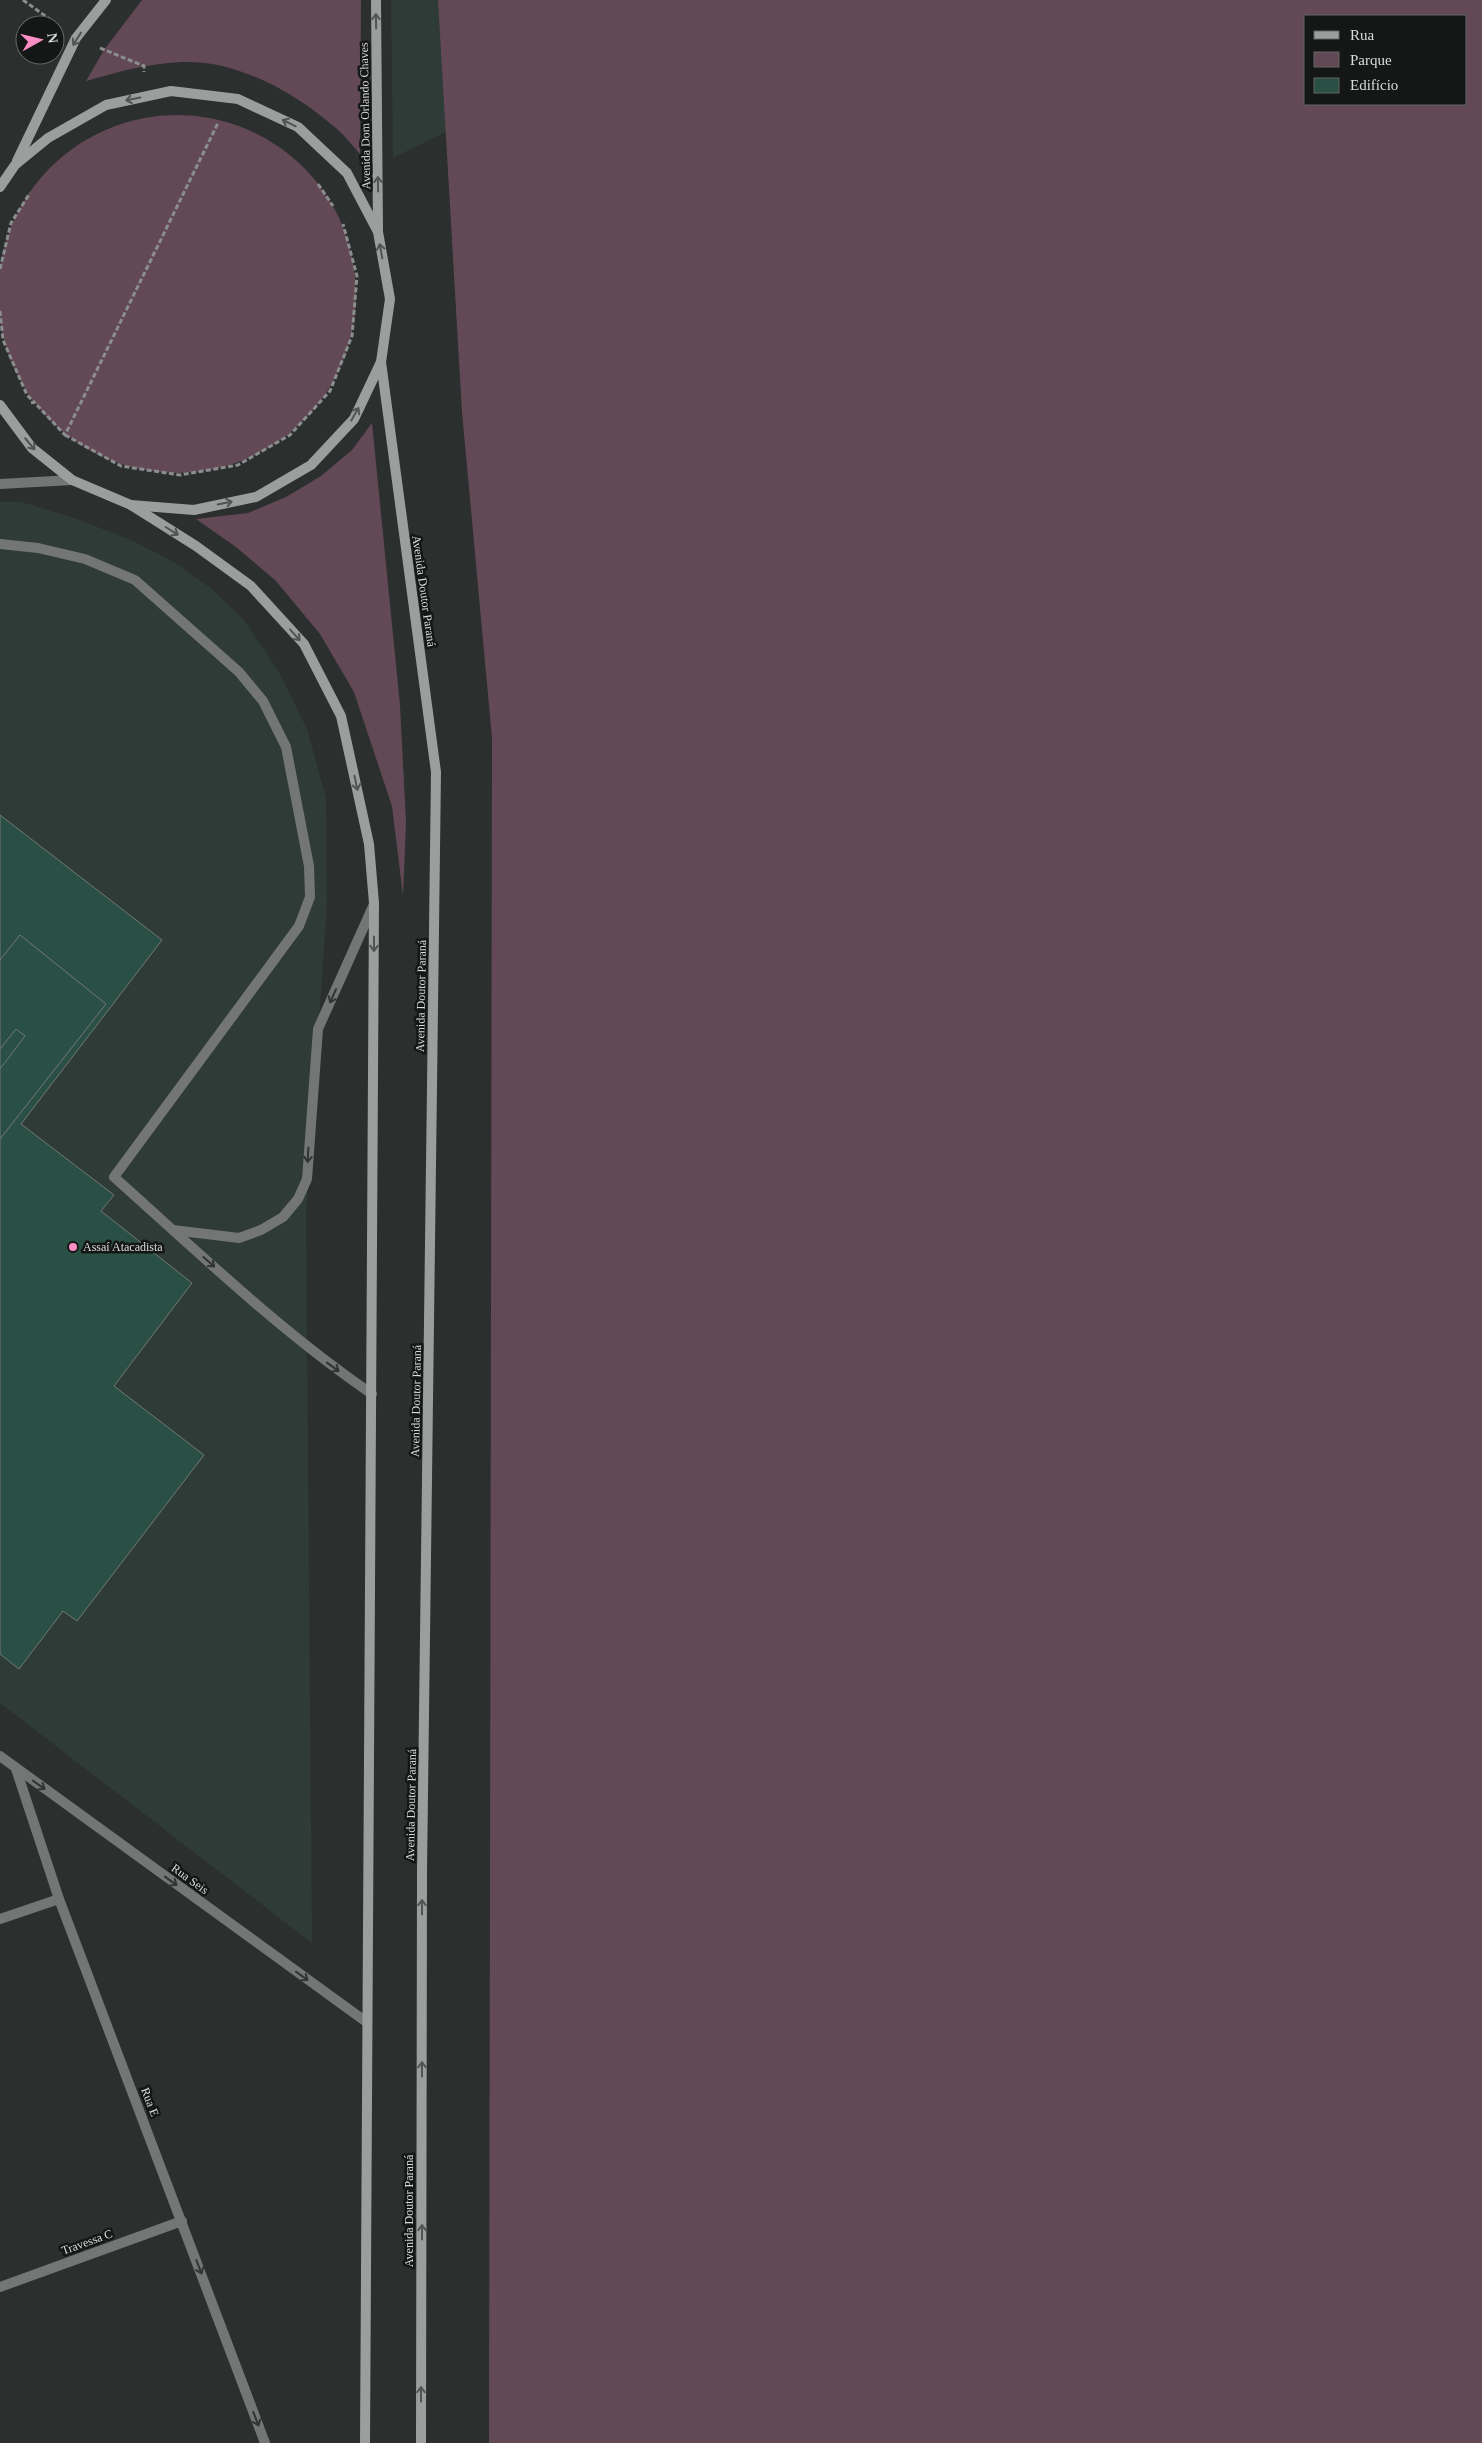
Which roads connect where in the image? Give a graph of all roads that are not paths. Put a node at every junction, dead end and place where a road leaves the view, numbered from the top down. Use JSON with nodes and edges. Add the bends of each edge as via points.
{"nodes":[{"id":1,"x":106,"y":0,"type":"edge"},
{"id":2,"x":376,"y":0,"type":"edge"},
{"id":3,"x":15,"y":165,"type":"junction"},
{"id":4,"x":0,"y":187,"type":"edge"},
{"id":5,"x":378,"y":232,"type":"junction"},
{"id":6,"x":381,"y":362,"type":"junction"},
{"id":7,"x":0,"y":405,"type":"edge"},
{"id":8,"x":72,"y":480,"type":"junction"},
{"id":9,"x":0,"y":484,"type":"edge"},
{"id":10,"x":130,"y":504,"type":"junction"},
{"id":11,"x":0,"y":544,"type":"edge"},
{"id":12,"x":374,"y":903,"type":"junction"},
{"id":13,"x":172,"y":1230,"type":"junction"},
{"id":14,"x":372,"y":1394,"type":"junction"},
{"id":15,"x":0,"y":1756,"type":"edge"},
{"id":16,"x":16,"y":1769,"type":"junction"},
{"id":17,"x":59,"y":1899,"type":"junction"},
{"id":18,"x":0,"y":1919,"type":"edge"},
{"id":19,"x":365,"y":2021,"type":"junction"},
{"id":20,"x":182,"y":2221,"type":"junction"},
{"id":21,"x":0,"y":2287,"type":"edge"},
{"id":22,"x":265,"y":2443,"type":"edge"},
{"id":23,"x":365,"y":2443,"type":"edge"},
{"id":24,"x":421,"y":2443,"type":"edge"}],
"edges":[{"from":1,"to":3,"type":"main road","via":[[76,38]]},
{"from":5,"to":2,"type":"main road","name":"Avenida Dom Orlando Chaves","one_way":true},
{"from":3,"to":4,"type":"main road"},
{"from":5,"to":3,"type":"main road","one_way":true,"via":[[346,173],[298,127],[238,99],[172,91],[106,104],[48,138]]},
{"from":6,"to":5,"type":"main road","one_way":true,"via":[[390,299]]},
{"from":10,"to":6,"type":"main road","one_way":true,"via":[[194,510],[256,497],[311,465],[348,426]]},
{"from":24,"to":6,"type":"main road","name":"Avenida Doutor Paraná","one_way":true,"via":[[422,1872],[436,772]]},
{"from":7,"to":8,"type":"main road","one_way":true,"via":[[32,448]]},
{"from":8,"to":9,"type":"street"},
{"from":8,"to":10,"type":"main road"},
{"from":10,"to":12,"type":"main road","one_way":true,"via":[[251,586],[304,644],[341,716],[368,844]]},
{"from":11,"to":13,"type":"street","via":[[38,548],[85,559],[135,580],[239,672],[263,701],[286,747],[309,866],[310,897],[299,926],[114,1177]]},
{"from":12,"to":13,"type":"street","one_way":true,"via":[[318,1029],[307,1179],[298,1199],[283,1217],[239,1238]]},
{"from":12,"to":14,"type":"main road","one_way":true},
{"from":13,"to":14,"type":"street","one_way":true,"via":[[330,1366]]},
{"from":14,"to":19,"type":"main road"},
{"from":15,"to":16,"type":"street","name":"Rua Seis"},
{"from":16,"to":17,"type":"street","name":"Rua E"},
{"from":16,"to":19,"type":"street","name":"Rua Seis","one_way":true},
{"from":17,"to":18,"type":"street"},
{"from":17,"to":20,"type":"street","name":"Rua E"},
{"from":19,"to":23,"type":"main road"},
{"from":20,"to":21,"type":"street","name":"Travessa C"},
{"from":20,"to":22,"type":"street","name":"Rua E","one_way":true}]}
